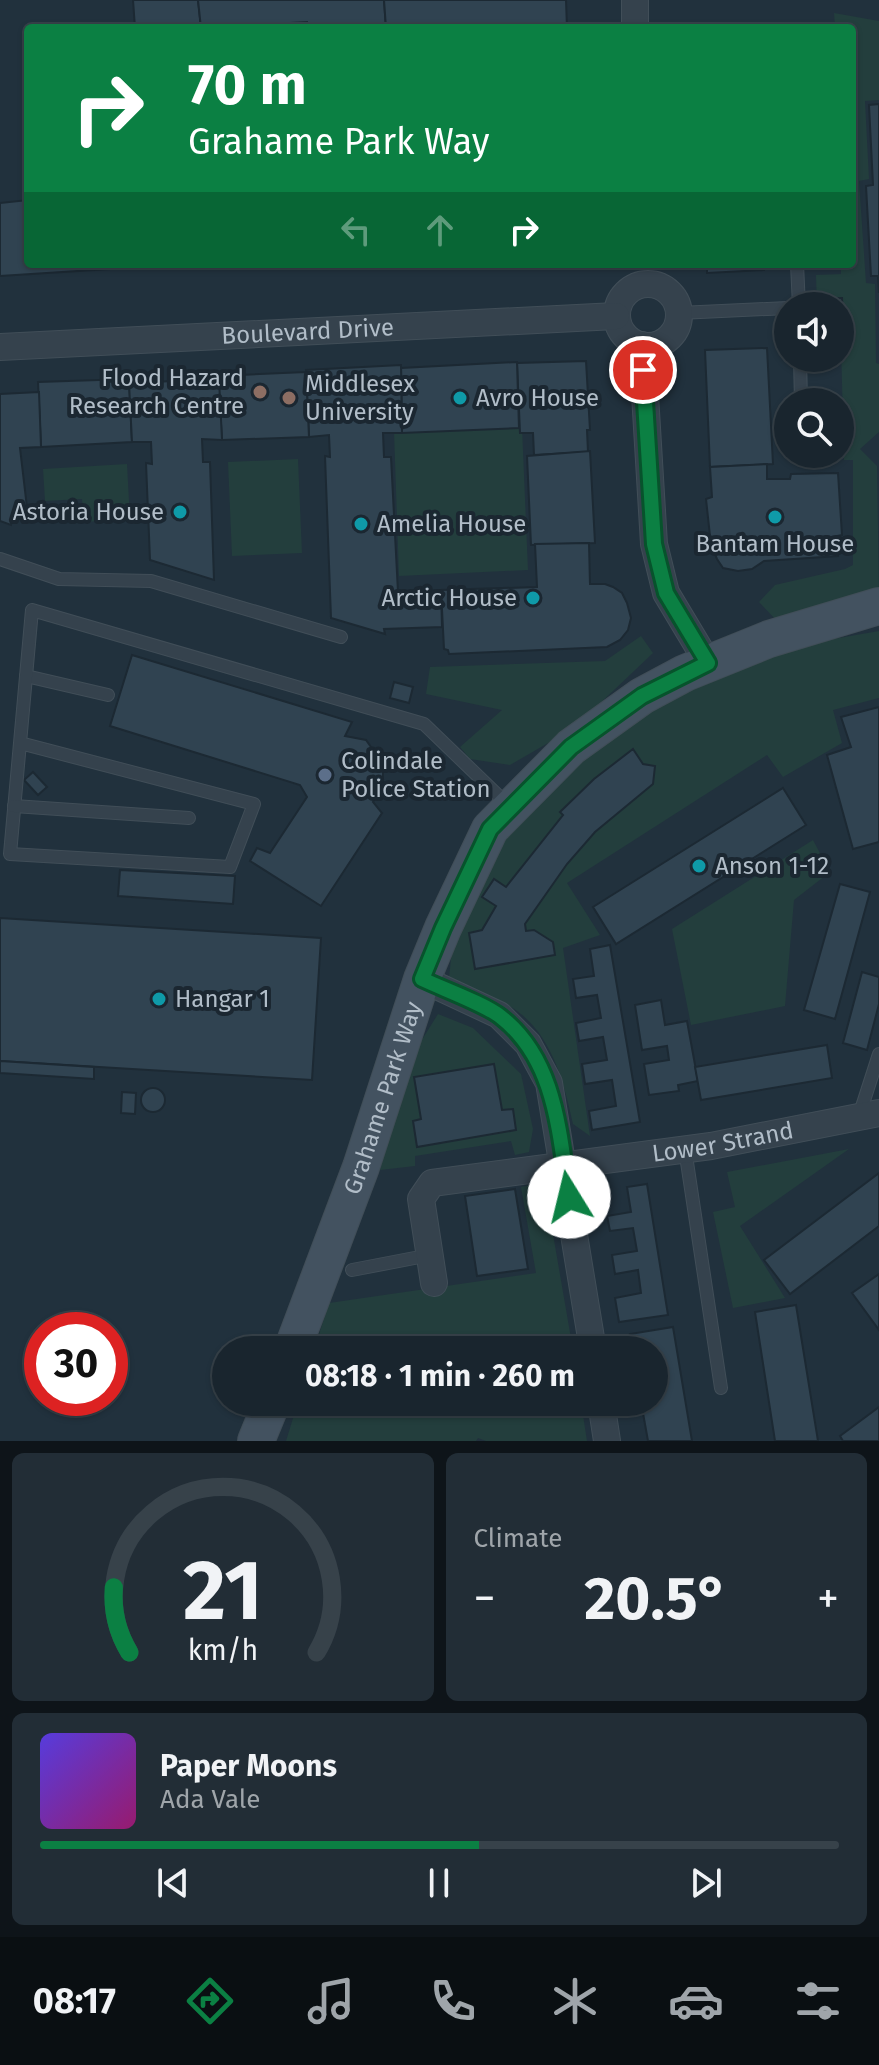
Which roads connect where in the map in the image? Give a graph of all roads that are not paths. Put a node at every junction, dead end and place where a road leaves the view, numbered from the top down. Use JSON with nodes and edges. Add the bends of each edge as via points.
{"nodes":[{"id":1,"x":635,"y":0,"type":"edge"},
{"id":2,"x":635,"y":24,"type":"edge"},
{"id":3,"x":797,"y":268,"type":"edge"},
{"id":4,"x":641,"y":274,"type":"edge"},
{"id":5,"x":798,"y":292,"type":"edge"},
{"id":6,"x":774,"y":309,"type":"edge"},
{"id":7,"x":679,"y":313,"type":"junction"},
{"id":8,"x":616,"y":316,"type":"junction"},
{"id":9,"x":642,"y":345,"type":"junction"},
{"id":10,"x":0,"y":347,"type":"edge"},
{"id":11,"x":0,"y":559,"type":"edge"},
{"id":12,"x":879,"y":606,"type":"edge"},
{"id":13,"x":341,"y":637,"type":"dead end"},
{"id":14,"x":708,"y":663,"type":"junction"},
{"id":15,"x":26,"y":676,"type":"junction"},
{"id":16,"x":108,"y":695,"type":"dead end"},
{"id":17,"x":20,"y":743,"type":"junction"},
{"id":18,"x":14,"y":806,"type":"junction"},
{"id":19,"x":511,"y":807,"type":"junction"},
{"id":20,"x":189,"y":818,"type":"dead end"},
{"id":21,"x":422,"y":979,"type":"junction"},
{"id":22,"x":879,"y":1054,"type":"edge"},
{"id":23,"x":869,"y":1115,"type":"edge"},
{"id":24,"x":685,"y":1149,"type":"junction"},
{"id":25,"x":564,"y":1166,"type":"junction"},
{"id":26,"x":430,"y":1255,"type":"junction"},
{"id":27,"x":352,"y":1270,"type":"dead end"},
{"id":28,"x":434,"y":1283,"type":"dead end"},
{"id":29,"x":297,"y":1336,"type":"edge"},
{"id":30,"x":591,"y":1336,"type":"edge"},
{"id":31,"x":721,"y":1388,"type":"dead end"},
{"id":32,"x":266,"y":1416,"type":"edge"},
{"id":33,"x":603,"y":1416,"type":"edge"},
{"id":34,"x":256,"y":1441,"type":"edge"},
{"id":35,"x":607,"y":1441,"type":"edge"}],
"edges":[{"from":1,"to":2,"type":"street"},
{"from":3,"to":5,"type":"lane"},
{"from":4,"to":7,"type":"street","via":[[663,287],[677,302]]},
{"from":4,"to":8,"type":"street","via":[[622,296]]},
{"from":6,"to":7,"type":"lane"},
{"from":7,"to":9,"type":"street","via":[[671,336],[662,343]]},
{"from":8,"to":9,"type":"street","via":[[624,335]]},
{"from":8,"to":10,"type":"street","name":"Boulevard Drive"},
{"from":9,"to":14,"type":"street","via":[[654,544],[666,593]]},
{"from":11,"to":13,"type":"lane","via":[[59,579],[151,581]]},
{"from":12,"to":14,"type":"street","name":"Grahame Park Way"},
{"from":14,"to":19,"type":"street","name":"Grahame Park Way","via":[[642,696],[571,747]]},
{"from":15,"to":16,"type":"lane"},
{"from":15,"to":17,"type":"lane"},
{"from":15,"to":19,"type":"lane","via":[[32,610],[424,724]]},
{"from":17,"to":18,"type":"lane"},
{"from":17,"to":18,"type":"lane","via":[[254,804],[230,867],[10,854]]},
{"from":18,"to":20,"type":"lane"},
{"from":19,"to":21,"type":"street","name":"Grahame Park Way","via":[[490,829]]},
{"from":21,"to":25,"type":"street","via":[[499,1015],[528,1044],[549,1083]]},
{"from":21,"to":29,"type":"street","name":"Grahame Park Way","via":[[361,1167]]},
{"from":22,"to":23,"type":"lane"},
{"from":23,"to":24,"type":"street","name":"Lower Strand"},
{"from":24,"to":25,"type":"street","name":"Lower Strand"},
{"from":24,"to":31,"type":"lane"},
{"from":25,"to":26,"type":"street","name":"Lower Strand","via":[[432,1183],[421,1199]]},
{"from":25,"to":30,"type":"street"},
{"from":26,"to":27,"type":"lane"},
{"from":26,"to":28,"type":"street","name":"Lower Strand"},
{"from":32,"to":34,"type":"street"},
{"from":33,"to":35,"type":"street"}]}
